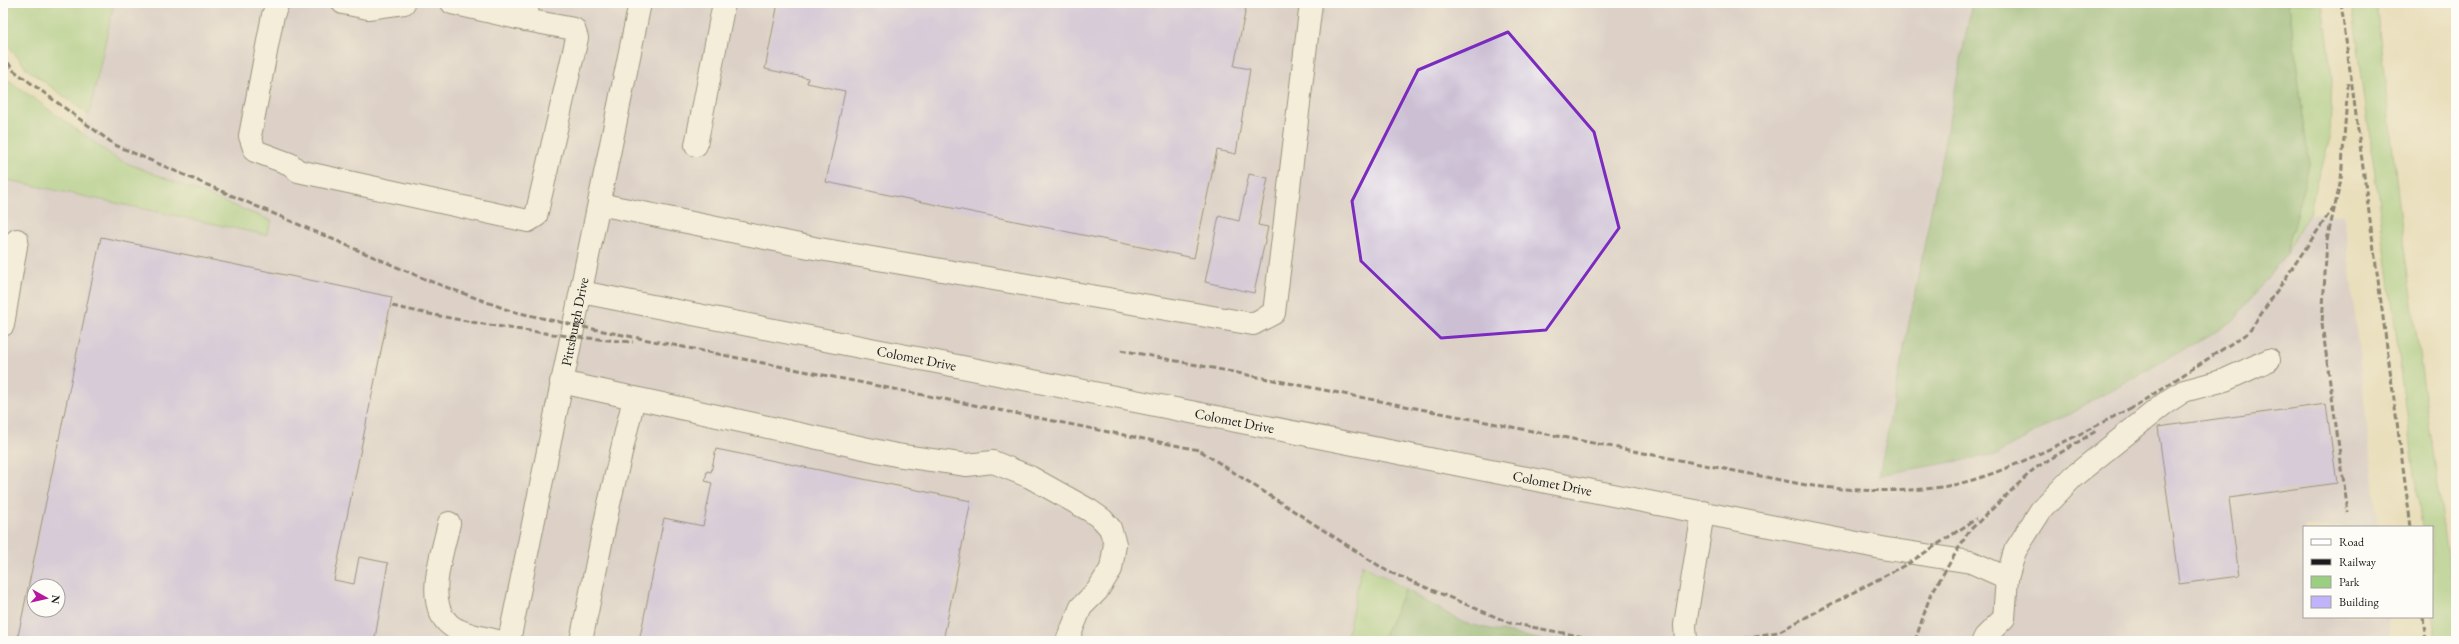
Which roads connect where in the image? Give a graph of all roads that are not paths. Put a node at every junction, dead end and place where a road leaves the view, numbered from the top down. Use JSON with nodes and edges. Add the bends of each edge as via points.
{"nodes":[{"id":1,"x":278,"y":3,"type":"edge"},
{"id":2,"x":343,"y":3,"type":"edge"},
{"id":3,"x":404,"y":3,"type":"edge"},
{"id":4,"x":452,"y":3,"type":"edge"},
{"id":5,"x":640,"y":3,"type":"edge"},
{"id":6,"x":724,"y":3,"type":"edge"},
{"id":7,"x":1311,"y":3,"type":"edge"},
{"id":8,"x":527,"y":12,"type":"edge"},
{"id":9,"x":696,"y":145,"type":"dead end"},
{"id":10,"x":599,"y":204,"type":"junction"},
{"id":11,"x":17,"y":240,"type":"dead end"},
{"id":12,"x":581,"y":292,"type":"junction"},
{"id":13,"x":3,"y":325,"type":"edge"},
{"id":14,"x":2269,"y":360,"type":"dead end"},
{"id":15,"x":561,"y":382,"type":"junction"},
{"id":16,"x":634,"y":398,"type":"junction"},
{"id":17,"x":1703,"y":512,"type":"junction"},
{"id":18,"x":449,"y":523,"type":"dead end"},
{"id":19,"x":2007,"y":578,"type":"junction"},
{"id":20,"x":496,"y":641,"type":"edge"},
{"id":21,"x":509,"y":641,"type":"edge"},
{"id":22,"x":581,"y":641,"type":"edge"},
{"id":23,"x":1067,"y":641,"type":"edge"},
{"id":24,"x":1686,"y":641,"type":"edge"},
{"id":25,"x":1983,"y":641,"type":"edge"}],
"edges":[{"from":1,"to":8,"type":"street","via":[[273,15],[250,136],[255,151],[290,164],[298,172],[528,221],[536,216],[577,38],[574,29]]},
{"from":2,"to":3,"type":"street","via":[[368,8]]},
{"from":4,"to":8,"type":"street"},
{"from":5,"to":10,"type":"street","name":"Pittsburgh Drive"},
{"from":6,"to":9,"type":"street"},
{"from":7,"to":10,"type":"street","via":[[1274,314],[1253,324],[814,248]]},
{"from":10,"to":12,"type":"street","name":"Pittsburgh Drive"},
{"from":11,"to":13,"type":"street"},
{"from":12,"to":15,"type":"street","name":"Pittsburgh Drive"},
{"from":12,"to":17,"type":"street","name":"Colomet Drive"},
{"from":14,"to":19,"type":"street","via":[[2225,380],[2184,391],[2080,471],[2041,510],[2015,552]]},
{"from":15,"to":16,"type":"street"},
{"from":15,"to":21,"type":"street","name":"Pittsburgh Drive"},
{"from":16,"to":22,"type":"street"},
{"from":16,"to":23,"type":"street","via":[[896,455],[967,465],[992,462],[1030,477],[1068,497],[1089,510],[1110,528],[1115,544],[1111,569],[1098,590],[1081,607]]},
{"from":17,"to":19,"type":"street","name":"Colomet Drive","via":[[1888,549],[1970,562]]},
{"from":17,"to":24,"type":"street","via":[[1685,625]]},
{"from":18,"to":20,"type":"street","via":[[434,593],[439,611],[450,625],[466,633]]},
{"from":19,"to":25,"type":"street","via":[[2004,618]]}]}
